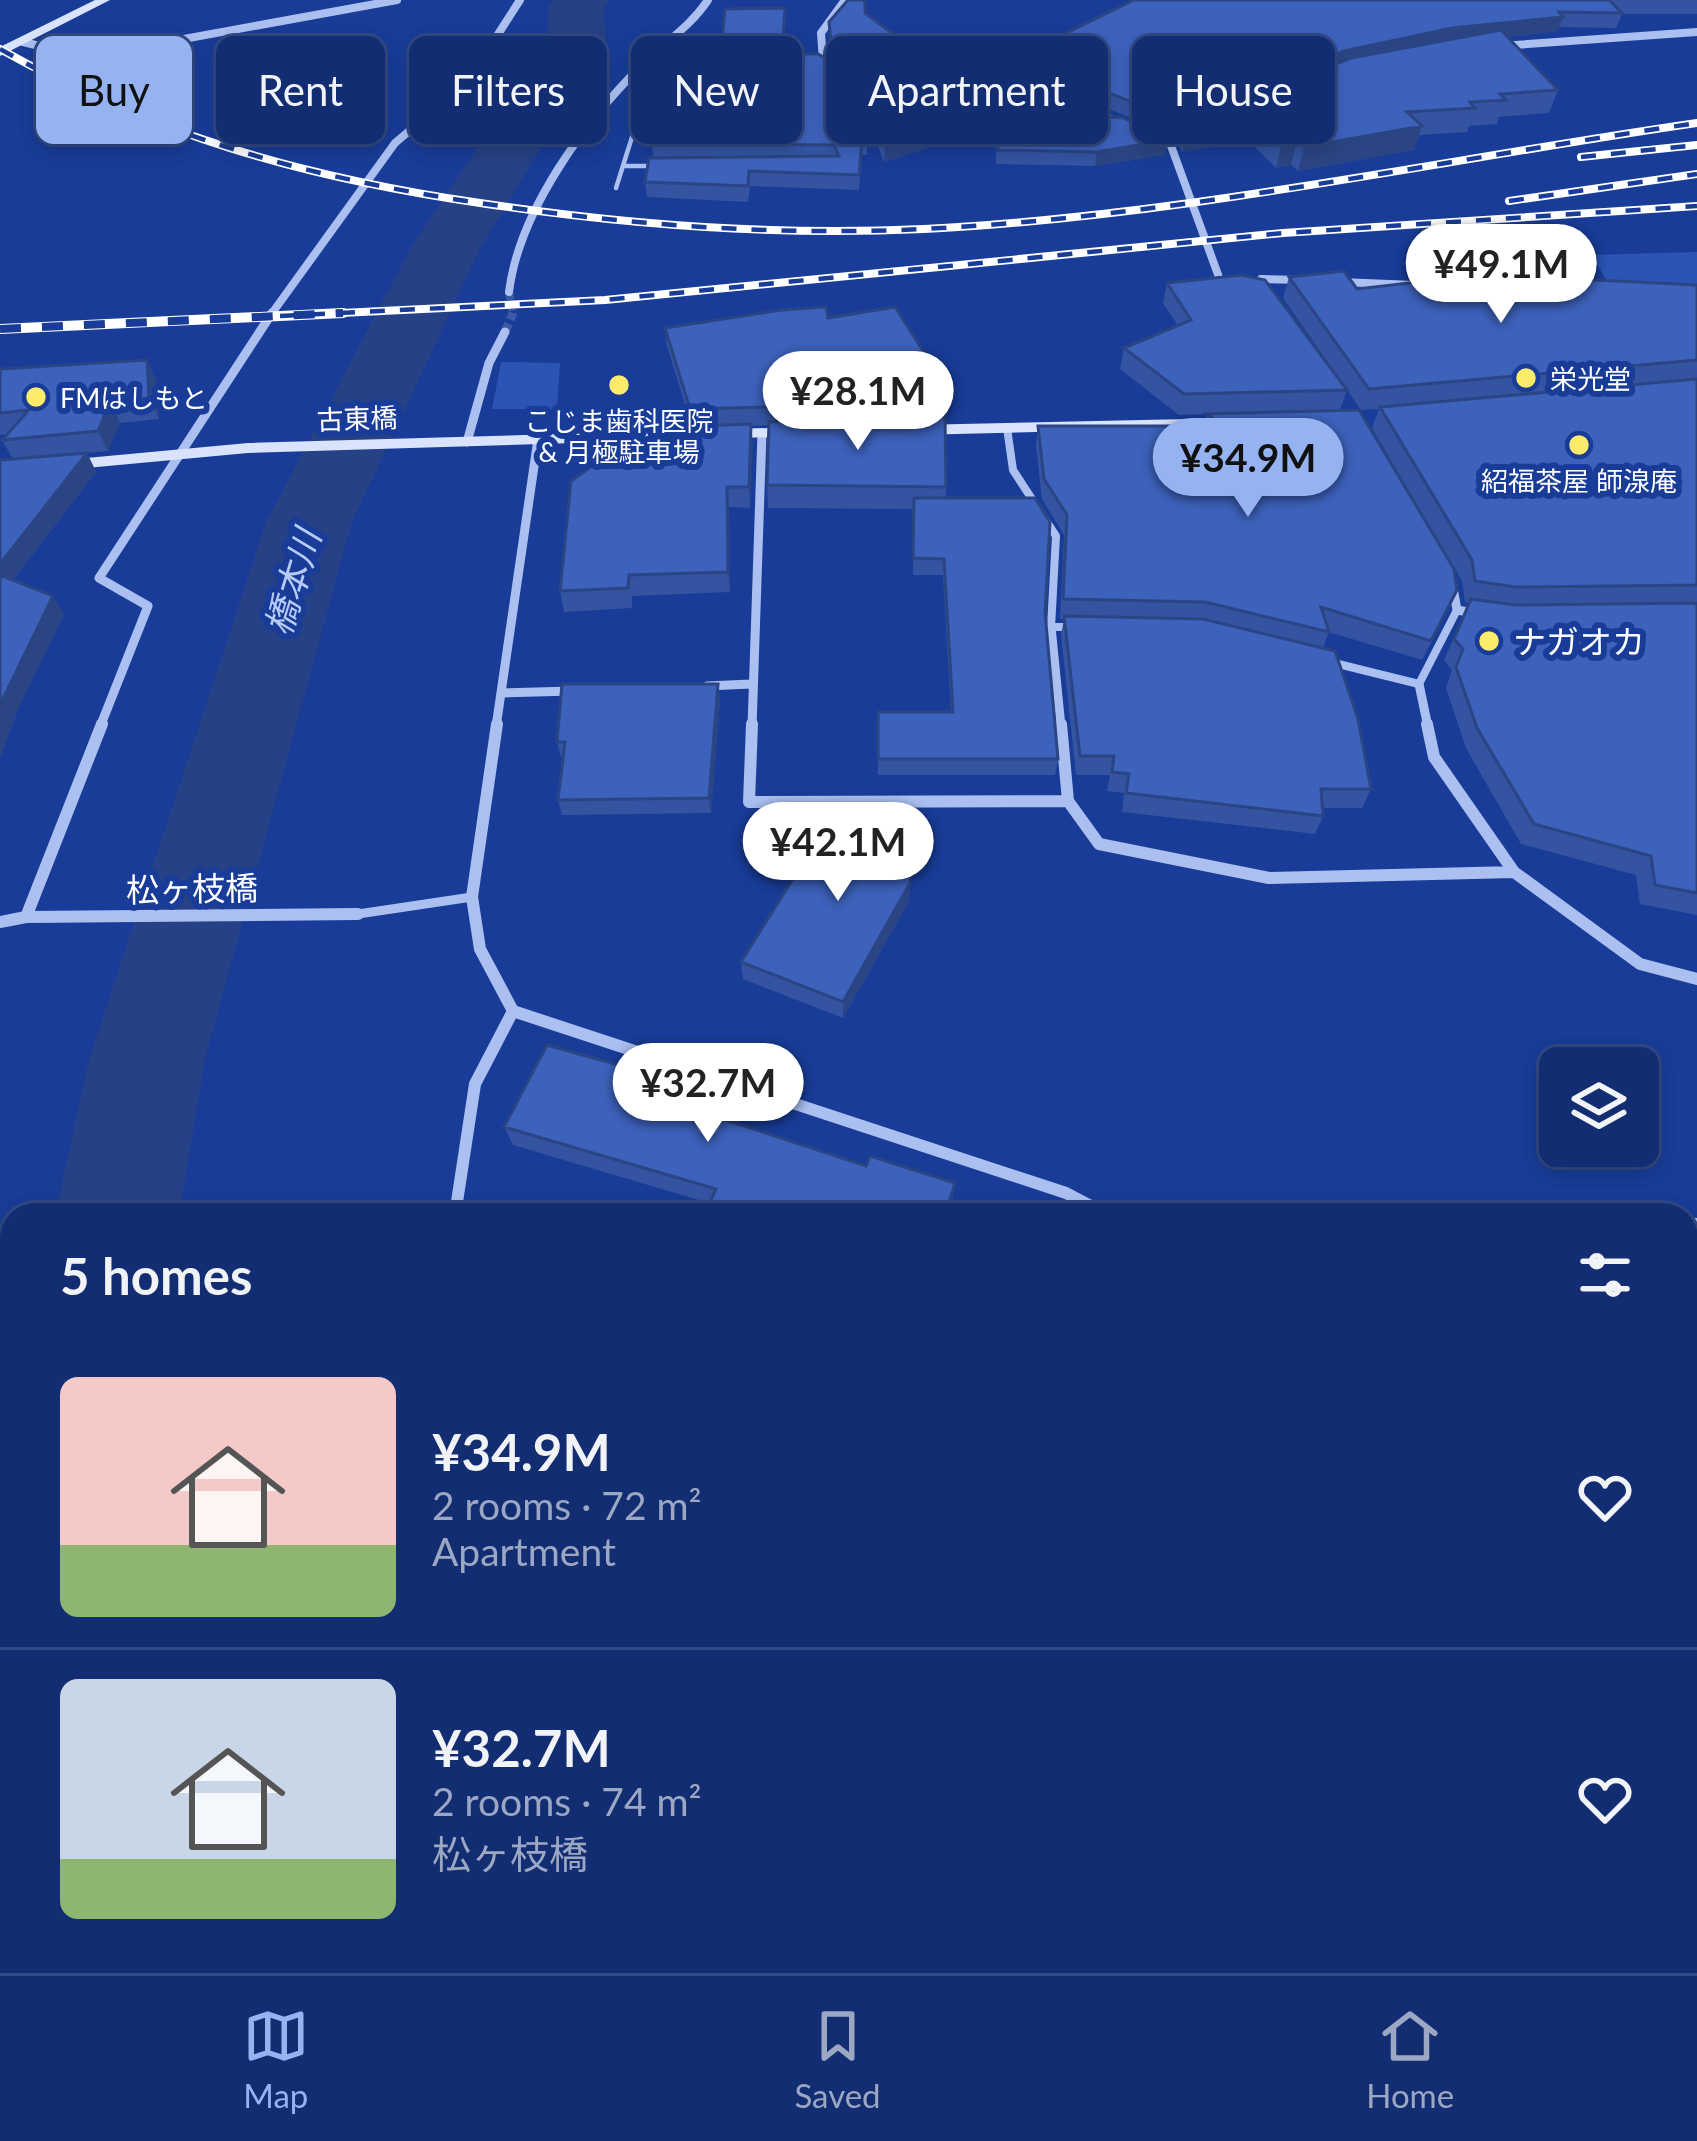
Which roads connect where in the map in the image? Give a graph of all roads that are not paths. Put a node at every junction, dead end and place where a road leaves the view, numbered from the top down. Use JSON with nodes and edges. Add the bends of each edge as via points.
{"nodes":[{"id":1,"x":104,"y":0,"type":"edge"},
{"id":2,"x":397,"y":0,"type":"edge"},
{"id":3,"x":520,"y":0,"type":"edge"},
{"id":4,"x":708,"y":0,"type":"edge"},
{"id":5,"x":845,"y":0,"type":"edge"},
{"id":6,"x":1697,"y":32,"type":"edge"},
{"id":7,"x":23,"y":42,"type":"junction"},
{"id":8,"x":1488,"y":47,"type":"edge"},
{"id":9,"x":0,"y":52,"type":"edge"},
{"id":10,"x":823,"y":61,"type":"junction"},
{"id":11,"x":802,"y":62,"type":"edge"},
{"id":12,"x":826,"y":63,"type":"edge"},
{"id":13,"x":1108,"y":118,"type":"edge"},
{"id":14,"x":1120,"y":123,"type":"junction"},
{"id":15,"x":1108,"y":124,"type":"edge"},
{"id":16,"x":1132,"y":128,"type":"edge"},
{"id":17,"x":631,"y":140,"type":"edge"},
{"id":18,"x":1170,"y":144,"type":"edge"},
{"id":19,"x":623,"y":166,"type":"junction"},
{"id":20,"x":670,"y":166,"type":"edge"},
{"id":21,"x":616,"y":188,"type":"dead end"},
{"id":22,"x":1220,"y":280,"type":"edge"},
{"id":23,"x":1306,"y":280,"type":"edge"},
{"id":24,"x":1329,"y":281,"type":"edge"},
{"id":25,"x":1420,"y":285,"type":"edge"},
{"id":26,"x":509,"y":292,"type":"tunnel mouth"},
{"id":27,"x":1274,"y":297,"type":"edge"},
{"id":28,"x":505,"y":332,"type":"tunnel mouth"},
{"id":29,"x":1250,"y":422,"type":"edge"},
{"id":30,"x":1007,"y":428,"type":"junction"},
{"id":31,"x":896,"y":430,"type":"edge"},
{"id":32,"x":829,"y":432,"type":"edge"},
{"id":33,"x":762,"y":433,"type":"junction"},
{"id":34,"x":538,"y":439,"type":"junction"},
{"id":35,"x":467,"y":442,"type":"junction"},
{"id":36,"x":179,"y":451,"type":"junction"},
{"id":37,"x":0,"y":471,"type":"edge"},
{"id":38,"x":1443,"y":567,"type":"edge"},
{"id":39,"x":1457,"y":610,"type":"junction"},
{"id":40,"x":1504,"y":617,"type":"edge"},
{"id":41,"x":1051,"y":627,"type":"junction"},
{"id":42,"x":1094,"y":628,"type":"edge"},
{"id":43,"x":1309,"y":657,"type":"edge"},
{"id":44,"x":752,"y":684,"type":"junction"},
{"id":45,"x":1419,"y":684,"type":"junction"},
{"id":46,"x":682,"y":687,"type":"edge"},
{"id":47,"x":588,"y":691,"type":"edge"},
{"id":48,"x":502,"y":693,"type":"junction"},
{"id":49,"x":1068,"y":801,"type":"junction"},
{"id":50,"x":1514,"y":872,"type":"junction"},
{"id":51,"x":472,"y":897,"type":"junction"},
{"id":52,"x":358,"y":914,"type":"joint"},
{"id":53,"x":26,"y":917,"type":"junction"},
{"id":54,"x":0,"y":922,"type":"edge"},
{"id":55,"x":1697,"y":980,"type":"edge"},
{"id":56,"x":513,"y":1011,"type":"junction"},
{"id":57,"x":456,"y":1203,"type":"edge"},
{"id":58,"x":1085,"y":1203,"type":"edge"}],
"edges":[{"from":1,"to":7,"type":"street"},
{"from":2,"to":7,"type":"street","via":[[85,57]]},
{"from":3,"to":36,"type":"street","via":[[489,57],[431,118],[400,137]]},
{"from":4,"to":26,"type":"street","via":[[692,29],[639,67],[572,161],[515,255]]},
{"from":5,"to":10,"type":"street","via":[[821,33]]},
{"from":6,"to":8,"type":"street"},
{"from":7,"to":9,"type":"street"},
{"from":10,"to":11,"type":"lane"},
{"from":10,"to":12,"type":"street"},
{"from":13,"to":14,"type":"street"},
{"from":14,"to":15,"type":"street"},
{"from":14,"to":16,"type":"street"},
{"from":17,"to":19,"type":"lane"},
{"from":18,"to":22,"type":"street"},
{"from":19,"to":20,"type":"lane"},
{"from":19,"to":21,"type":"lane"},
{"from":23,"to":27,"type":"street","via":[[1261,279]]},
{"from":24,"to":25,"type":"street"},
{"from":28,"to":35,"type":"street"},
{"from":29,"to":30,"type":"street"},
{"from":30,"to":31,"type":"street"},
{"from":30,"to":41,"type":"lane","via":[[1013,470],[1056,536]]},
{"from":32,"to":33,"type":"street","name":"古東橋"},
{"from":33,"to":34,"type":"street","name":"古東橋"},
{"from":33,"to":44,"type":"street"},
{"from":34,"to":35,"type":"street","name":"古東橋"},
{"from":34,"to":48,"type":"street"},
{"from":35,"to":36,"type":"street","name":"古東橋"},
{"from":36,"to":37,"type":"street","name":"古東橋"},
{"from":36,"to":53,"type":"street","via":[[99,578],[148,606]]},
{"from":38,"to":39,"type":"street"},
{"from":39,"to":40,"type":"street"},
{"from":39,"to":45,"type":"lane"},
{"from":41,"to":42,"type":"lane"},
{"from":41,"to":49,"type":"street"},
{"from":43,"to":45,"type":"lane"},
{"from":44,"to":46,"type":"street"},
{"from":44,"to":49,"type":"street","via":[[749,802]]},
{"from":45,"to":50,"type":"street","via":[[1434,757]]},
{"from":47,"to":48,"type":"street"},
{"from":48,"to":51,"type":"street"},
{"from":49,"to":50,"type":"street","via":[[1100,844],[1269,878]]},
{"from":50,"to":55,"type":"street","via":[[1640,964]]},
{"from":51,"to":52,"type":"lane"},
{"from":51,"to":56,"type":"street","via":[[479,950]]},
{"from":52,"to":53,"type":"street","name":"松ヶ枝橋"},
{"from":53,"to":54,"type":"street","name":"松ヶ枝橋"},
{"from":56,"to":57,"type":"street","via":[[486,1047],[468,1094]]},
{"from":56,"to":58,"type":"street"}]}
